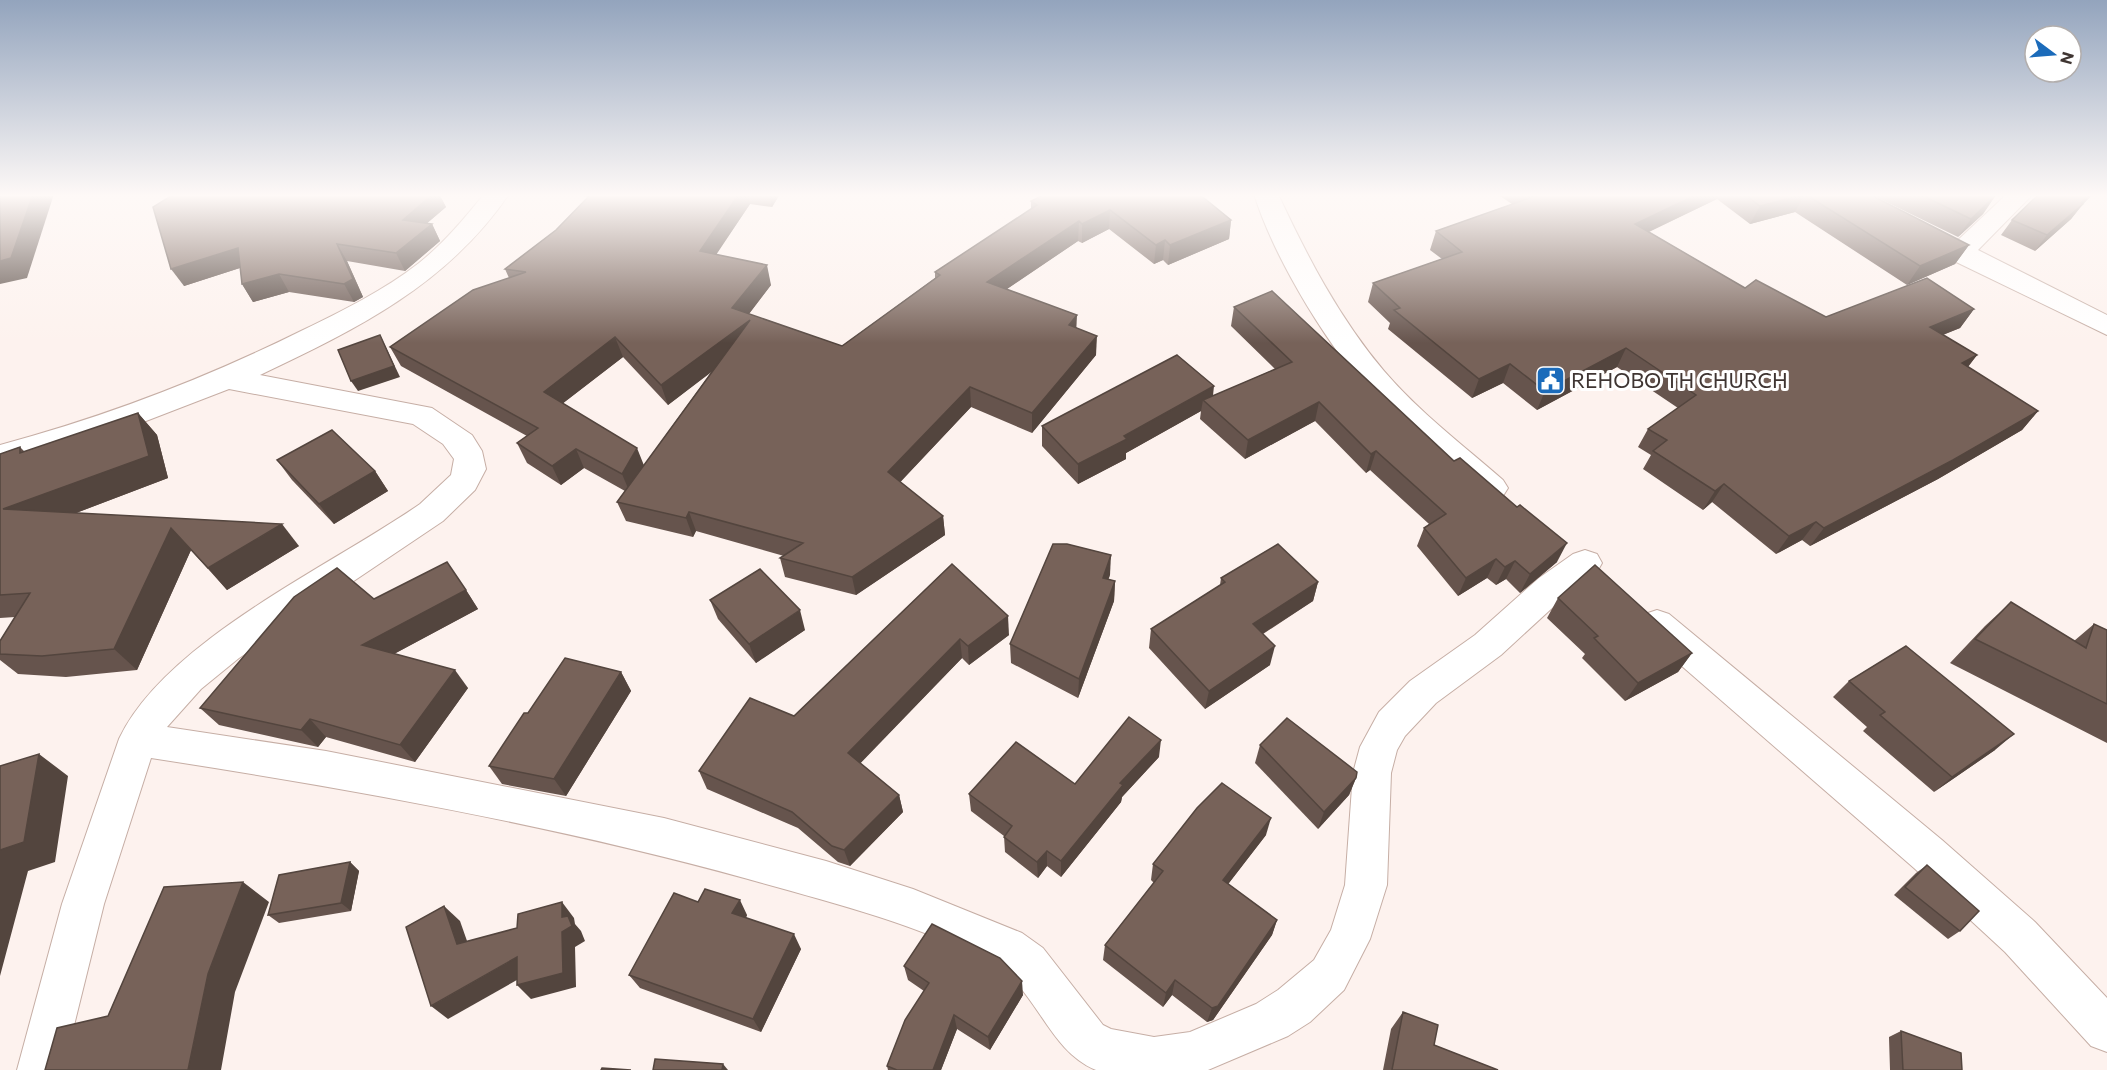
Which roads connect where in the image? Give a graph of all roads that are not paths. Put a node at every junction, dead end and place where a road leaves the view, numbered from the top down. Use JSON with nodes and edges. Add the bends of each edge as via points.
{"nodes":[{"id":1,"x":452,"y":244,"type":"edge"},
{"id":2,"x":1288,"y":244,"type":"edge"},
{"id":3,"x":1942,"y":244,"type":"edge"},
{"id":4,"x":1969,"y":244,"type":"edge"},
{"id":5,"x":1959,"y":253,"type":"junction"},
{"id":6,"x":2107,"y":326,"type":"edge"},
{"id":7,"x":230,"y":379,"type":"junction"},
{"id":8,"x":0,"y":456,"type":"edge"},
{"id":9,"x":1514,"y":506,"type":"edge"},
{"id":10,"x":138,"y":739,"type":"junction"},
{"id":11,"x":2107,"y":1030,"type":"edge"},
{"id":12,"x":40,"y":1070,"type":"edge"}],
"edges":[{"from":1,"to":7,"type":"street","via":[[429,267],[369,309]]},
{"from":2,"to":9,"type":"street","via":[[1361,362],[1408,414]]},
{"from":3,"to":5,"type":"street"},
{"from":4,"to":5,"type":"street"},
{"from":5,"to":6,"type":"street"},
{"from":7,"to":8,"type":"street","via":[[71,437]]},
{"from":7,"to":10,"type":"street","via":[[421,415],[448,430],[464,445],[470,468],[464,482],[450,497],[416,523],[279,611],[198,670],[153,714]]},
{"from":10,"to":11,"type":"street","via":[[448,791],[664,837],[859,891],[1007,948],[1028,963],[1088,1041],[1105,1051],[1155,1060],[1191,1055],[1272,1020],[1329,975],[1349,939],[1366,885],[1372,773],[1379,747],[1392,724],[1423,692],[1488,645],[1551,588],[1596,572],[1928,854],[2020,937]]},
{"from":10,"to":12,"type":"street","via":[[83,904]]}]}
